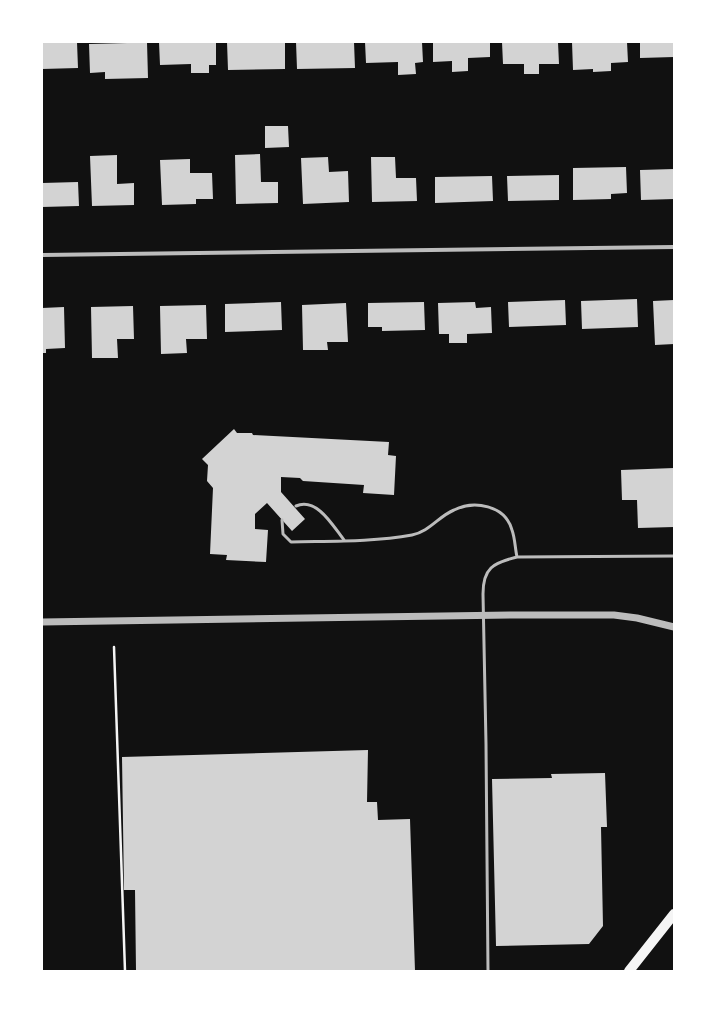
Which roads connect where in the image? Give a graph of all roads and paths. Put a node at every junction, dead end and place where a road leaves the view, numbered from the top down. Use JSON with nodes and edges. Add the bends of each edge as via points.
{"nodes":[{"id":1,"x":674,"y":247,"type":"edge"},
{"id":2,"x":42,"y":255,"type":"edge"},
{"id":3,"x":296,"y":506,"type":"dead end"},
{"id":4,"x":282,"y":520,"type":"dead end"},
{"id":5,"x":344,"y":540,"type":"junction"},
{"id":6,"x":674,"y":556,"type":"edge"},
{"id":7,"x":517,"y":557,"type":"junction"},
{"id":8,"x":484,"y":615,"type":"junction"},
{"id":9,"x":42,"y":622,"type":"edge"},
{"id":10,"x":674,"y":627,"type":"edge"},
{"id":11,"x":114,"y":647,"type":"dead end"},
{"id":12,"x":674,"y":914,"type":"edge"},
{"id":13,"x":125,"y":971,"type":"edge"},
{"id":14,"x":488,"y":971,"type":"edge"},
{"id":15,"x":629,"y":971,"type":"edge"}],
"edges":[{"from":1,"to":2,"type":"street"},
{"from":3,"to":5,"type":"lane","via":[[308,504],[316,508]]},
{"from":4,"to":5,"type":"lane","via":[[283,534],[291,542]]},
{"from":5,"to":7,"type":"lane","via":[[397,538],[420,533],[453,510],[470,505],[488,506],[499,512],[512,529]]},
{"from":6,"to":7,"type":"lane"},
{"from":7,"to":8,"type":"lane","via":[[501,561],[487,572],[483,582]]},
{"from":8,"to":9,"type":"street"},
{"from":8,"to":10,"type":"street","via":[[614,615]]},
{"from":8,"to":14,"type":"lane"},
{"from":11,"to":13,"type":"path"},
{"from":12,"to":15,"type":"main road"}]}
